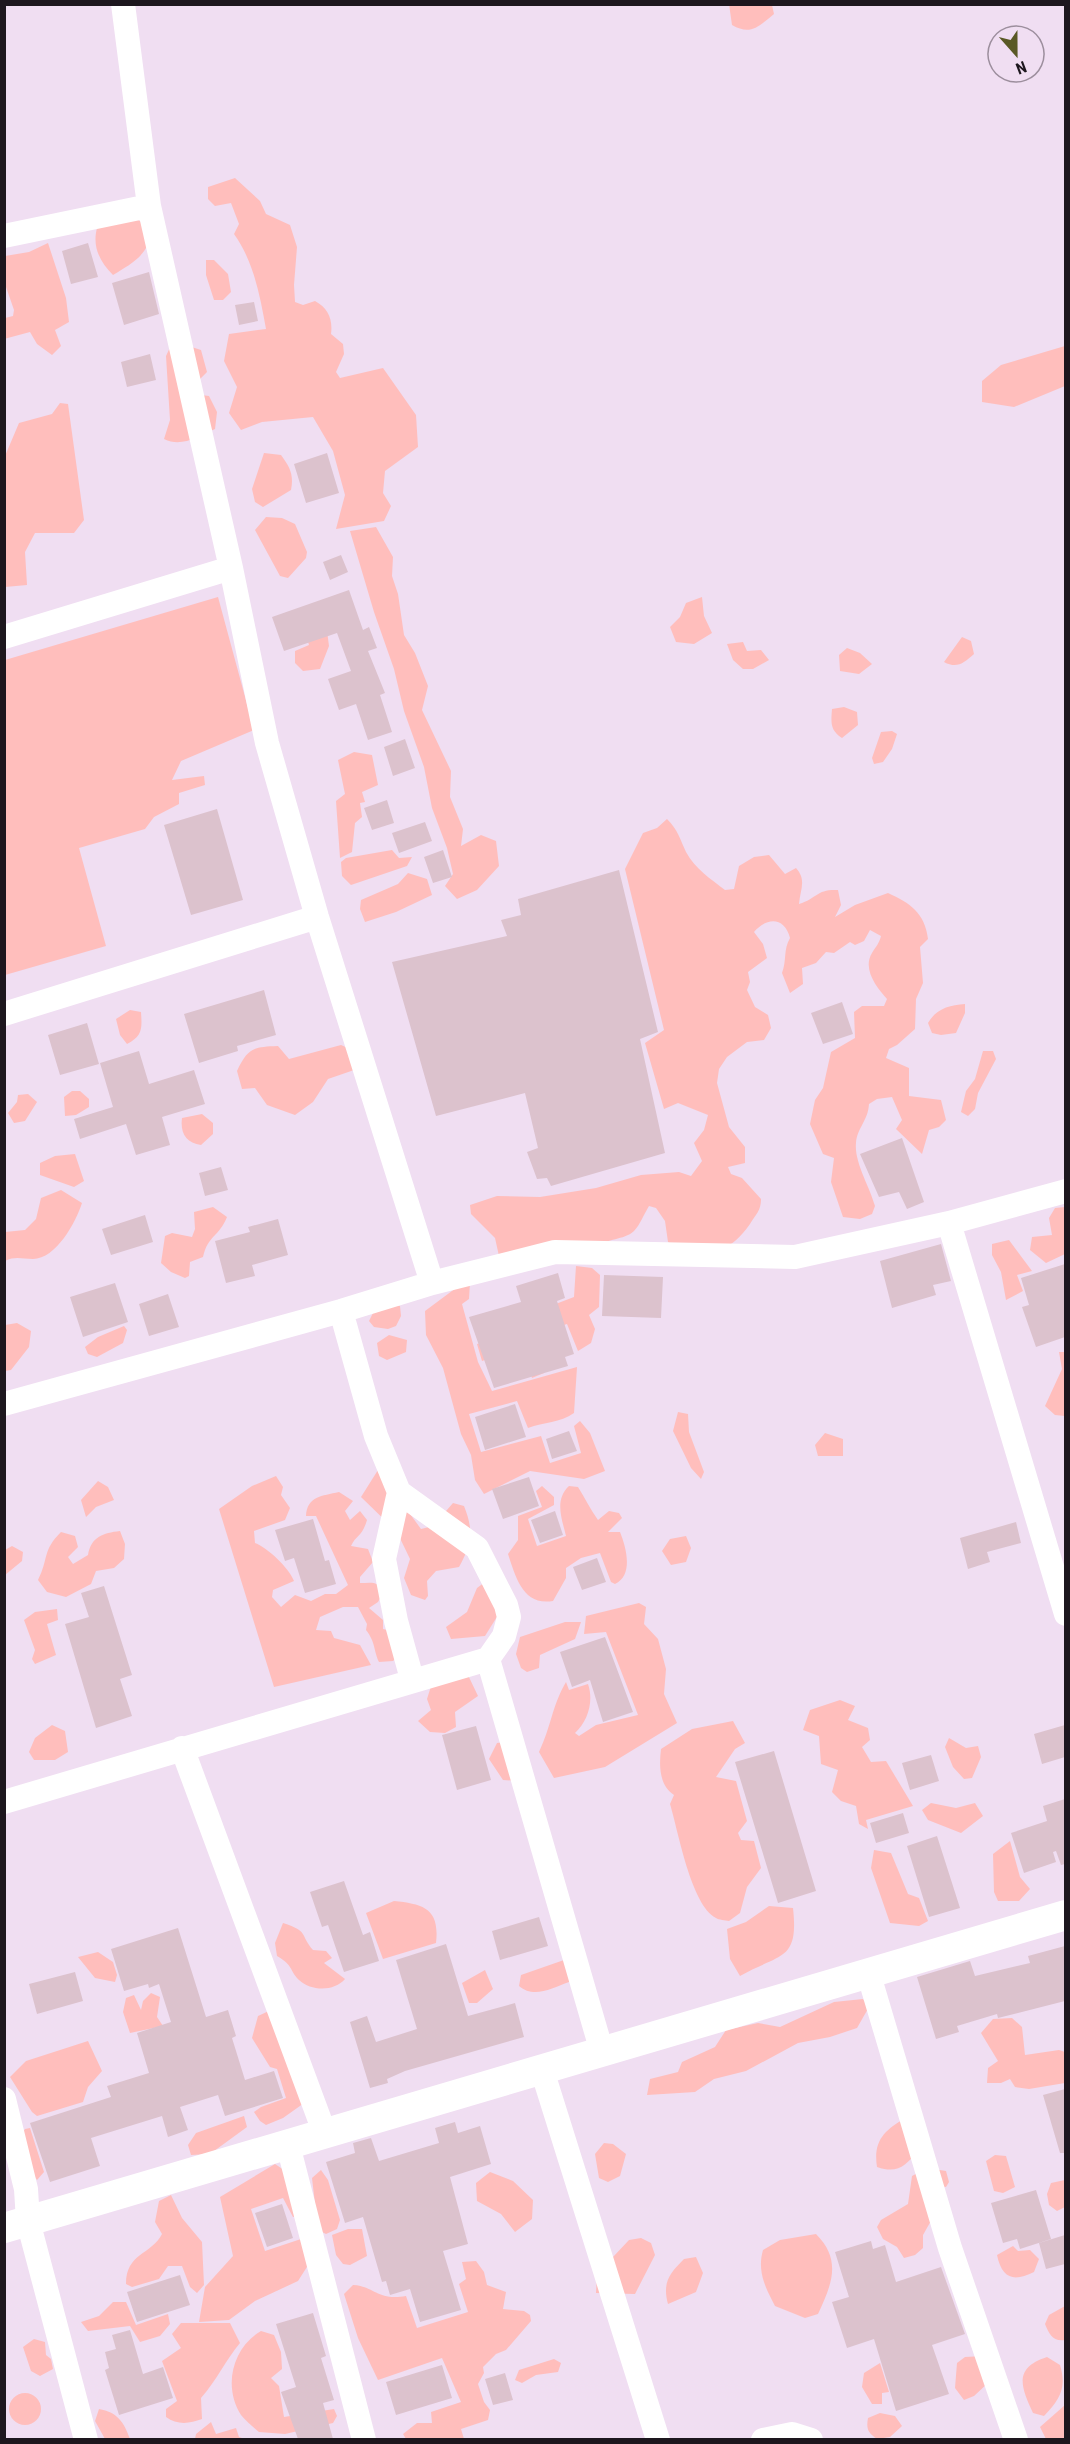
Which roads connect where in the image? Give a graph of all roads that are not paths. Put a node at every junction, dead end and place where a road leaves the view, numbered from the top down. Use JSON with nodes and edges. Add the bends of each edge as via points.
{"nodes":[{"id":1,"x":123,"y":4,"type":"edge"},
{"id":2,"x":149,"y":206,"type":"junction"},
{"id":3,"x":4,"y":236,"type":"edge"},
{"id":4,"x":231,"y":568,"type":"junction"},
{"id":5,"x":4,"y":638,"type":"edge"},
{"id":6,"x":317,"y":917,"type":"junction"},
{"id":7,"x":4,"y":1014,"type":"edge"},
{"id":8,"x":1065,"y":1191,"type":"edge"},
{"id":9,"x":949,"y":1223,"type":"junction"},
{"id":10,"x":432,"y":1283,"type":"junction"},
{"id":11,"x":341,"y":1311,"type":"junction"},
{"id":12,"x":4,"y":1404,"type":"edge"},
{"id":13,"x":399,"y":1492,"type":"junction"},
{"id":14,"x":1065,"y":1614,"type":"edge"},
{"id":15,"x":488,"y":1659,"type":"junction"},
{"id":16,"x":412,"y":1679,"type":"junction"},
{"id":17,"x":182,"y":1748,"type":"junction"},
{"id":18,"x":4,"y":1802,"type":"edge"},
{"id":19,"x":1065,"y":1914,"type":"edge"},
{"id":20,"x":868,"y":1972,"type":"junction"},
{"id":21,"x":602,"y":2052,"type":"junction"},
{"id":22,"x":542,"y":2070,"type":"junction"},
{"id":23,"x":4,"y":2099,"type":"edge"},
{"id":24,"x":325,"y":2134,"type":"junction"},
{"id":25,"x":288,"y":2145,"type":"junction"},
{"id":26,"x":16,"y":2225,"type":"edge"},
{"id":27,"x":86,"y":2439,"type":"edge"},
{"id":28,"x":364,"y":2439,"type":"edge"},
{"id":29,"x":658,"y":2439,"type":"edge"},
{"id":30,"x":763,"y":2439,"type":"edge"},
{"id":31,"x":811,"y":2439,"type":"edge"},
{"id":32,"x":1016,"y":2439,"type":"edge"}],
"edges":[{"from":1,"to":2,"type":"street"},
{"from":2,"to":3,"type":"street"},
{"from":2,"to":4,"type":"street"},
{"from":4,"to":5,"type":"street"},
{"from":4,"to":6,"type":"street","via":[[267,743]]},
{"from":6,"to":7,"type":"street"},
{"from":6,"to":10,"type":"street"},
{"from":8,"to":9,"type":"street"},
{"from":9,"to":10,"type":"street","via":[[795,1257],[555,1252]]},
{"from":9,"to":14,"type":"street"},
{"from":10,"to":11,"type":"street"},
{"from":11,"to":12,"type":"street"},
{"from":11,"to":13,"type":"street","via":[[376,1436]]},
{"from":13,"to":15,"type":"street","via":[[477,1548],[509,1617],[504,1636]]},
{"from":13,"to":16,"type":"street","via":[[384,1560]]},
{"from":15,"to":16,"type":"street"},
{"from":15,"to":21,"type":"street"},
{"from":16,"to":17,"type":"street"},
{"from":17,"to":18,"type":"street"},
{"from":17,"to":24,"type":"street"},
{"from":19,"to":20,"type":"street"},
{"from":20,"to":21,"type":"street"},
{"from":20,"to":32,"type":"street","via":[[950,2248]]},
{"from":21,"to":22,"type":"street"},
{"from":22,"to":24,"type":"street"},
{"from":22,"to":29,"type":"street"},
{"from":23,"to":26,"type":"street","via":[[26,2189]]},
{"from":24,"to":25,"type":"street"},
{"from":25,"to":26,"type":"street"},
{"from":25,"to":28,"type":"street"},
{"from":26,"to":27,"type":"street"},
{"from":30,"to":31,"type":"street","via":[[792,2434]]}]}
